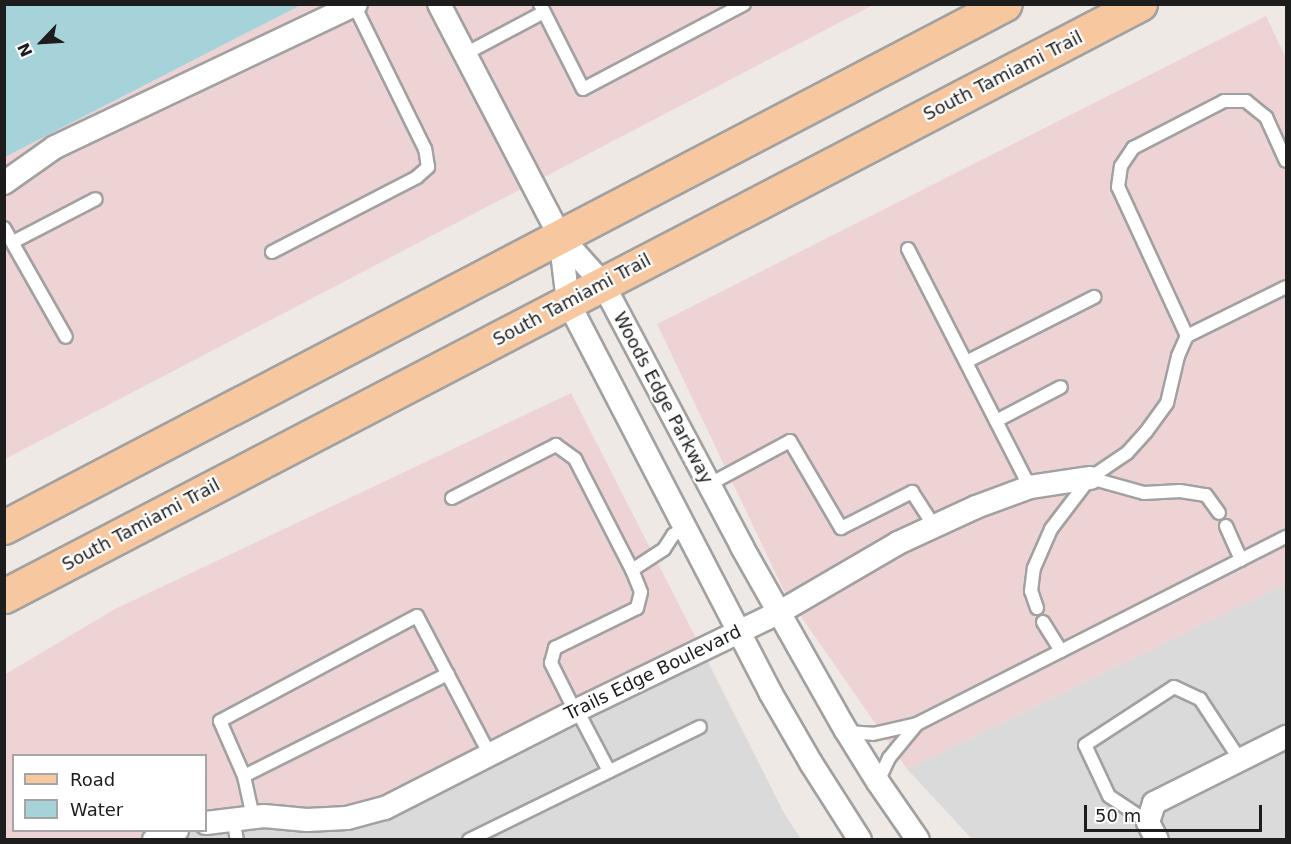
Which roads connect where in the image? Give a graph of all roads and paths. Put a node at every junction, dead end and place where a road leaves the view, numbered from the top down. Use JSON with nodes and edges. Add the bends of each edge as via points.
{"nodes":[{"id":1,"x":439,"y":4,"type":"edge"},
{"id":2,"x":744,"y":4,"type":"edge"},
{"id":3,"x":1005,"y":4,"type":"edge"},
{"id":4,"x":1140,"y":4,"type":"edge"},
{"id":5,"x":355,"y":5,"type":"edge"},
{"id":6,"x":542,"y":8,"type":"edge"},
{"id":7,"x":465,"y":54,"type":"junction"},
{"id":8,"x":1287,"y":161,"type":"edge"},
{"id":9,"x":4,"y":183,"type":"edge"},
{"id":10,"x":96,"y":199,"type":"dead end"},
{"id":11,"x":4,"y":228,"type":"edge"},
{"id":12,"x":560,"y":237,"type":"junction"},
{"id":13,"x":13,"y":242,"type":"junction"},
{"id":14,"x":908,"y":249,"type":"dead end"},
{"id":15,"x":272,"y":252,"type":"dead end"},
{"id":16,"x":603,"y":284,"type":"junction"},
{"id":17,"x":1287,"y":287,"type":"edge"},
{"id":18,"x":1094,"y":297,"type":"dead end"},
{"id":19,"x":568,"y":302,"type":"junction"},
{"id":20,"x":1187,"y":336,"type":"junction"},
{"id":21,"x":66,"y":337,"type":"dead end"},
{"id":22,"x":966,"y":362,"type":"junction"},
{"id":23,"x":1061,"y":387,"type":"dead end"},
{"id":24,"x":996,"y":421,"type":"junction"},
{"id":25,"x":1090,"y":478,"type":"junction"},
{"id":26,"x":708,"y":485,"type":"junction"},
{"id":27,"x":1030,"y":487,"type":"junction"},
{"id":28,"x":452,"y":498,"type":"dead end"},
{"id":29,"x":1219,"y":513,"type":"dead end"},
{"id":30,"x":934,"y":526,"type":"junction"},
{"id":31,"x":1226,"y":526,"type":"dead end"},
{"id":32,"x":4,"y":527,"type":"edge"},
{"id":33,"x":685,"y":528,"type":"junction"},
{"id":34,"x":1287,"y":537,"type":"edge"},
{"id":35,"x":1241,"y":560,"type":"junction"},
{"id":36,"x":632,"y":570,"type":"junction"},
{"id":37,"x":4,"y":596,"type":"edge"},
{"id":38,"x":1037,"y":608,"type":"dead end"},
{"id":39,"x":780,"y":612,"type":"junction"},
{"id":40,"x":1043,"y":622,"type":"dead end"},
{"id":41,"x":739,"y":630,"type":"junction"},
{"id":42,"x":1061,"y":651,"type":"junction"},
{"id":43,"x":448,"y":674,"type":"junction"},
{"id":44,"x":576,"y":710,"type":"junction"},
{"id":45,"x":917,"y":724,"type":"junction"},
{"id":46,"x":700,"y":727,"type":"dead end"},
{"id":47,"x":847,"y":732,"type":"junction"},
{"id":48,"x":1287,"y":737,"type":"edge"},
{"id":49,"x":490,"y":755,"type":"junction"},
{"id":50,"x":1239,"y":760,"type":"junction"},
{"id":51,"x":609,"y":771,"type":"junction"},
{"id":52,"x":244,"y":776,"type":"junction"},
{"id":53,"x":878,"y":782,"type":"junction"},
{"id":54,"x":207,"y":824,"type":"edge"},
{"id":55,"x":241,"y":825,"type":"edge"},
{"id":56,"x":1153,"y":831,"type":"edge"},
{"id":57,"x":174,"y":832,"type":"edge"},
{"id":58,"x":154,"y":840,"type":"edge"},
{"id":59,"x":469,"y":840,"type":"edge"},
{"id":60,"x":860,"y":840,"type":"edge"},
{"id":61,"x":918,"y":840,"type":"edge"}],
"edges":[{"from":1,"to":7,"type":"street"},
{"from":2,"to":6,"type":"lane","via":[[583,89]]},
{"from":3,"to":12,"type":"main road"},
{"from":4,"to":16,"type":"main road","name":"South Tamiami Trail"},
{"from":5,"to":9,"type":"street","via":[[55,147]]},
{"from":5,"to":15,"type":"lane","via":[[425,149],[428,167],[417,177]]},
{"from":6,"to":7,"type":"lane"},
{"from":7,"to":12,"type":"street"},
{"from":8,"to":20,"type":"lane","via":[[1266,117],[1246,101],[1224,101],[1133,148],[1121,166],[1118,188]]},
{"from":10,"to":13,"type":"lane"},
{"from":11,"to":13,"type":"lane"},
{"from":12,"to":16,"type":"street","name":"Woods Edge Parkway"},
{"from":12,"to":19,"type":"street"},
{"from":12,"to":32,"type":"main road"},
{"from":13,"to":21,"type":"lane"},
{"from":14,"to":22,"type":"lane"},
{"from":16,"to":19,"type":"main road","name":"South Tamiami Trail"},
{"from":16,"to":26,"type":"street","name":"Woods Edge Parkway"},
{"from":17,"to":20,"type":"lane"},
{"from":18,"to":22,"type":"lane"},
{"from":19,"to":33,"type":"street"},
{"from":19,"to":37,"type":"main road","name":"South Tamiami Trail"},
{"from":20,"to":25,"type":"lane","via":[[1167,403],[1127,453]]},
{"from":22,"to":24,"type":"lane"},
{"from":23,"to":24,"type":"lane"},
{"from":24,"to":27,"type":"lane"},
{"from":25,"to":27,"type":"street","name":"Trails Edge Boulevard"},
{"from":25,"to":29,"type":"lane","via":[[1144,493],[1180,491],[1206,495]]},
{"from":25,"to":38,"type":"lane","via":[[1051,529],[1034,568],[1031,591]]},
{"from":26,"to":30,"type":"lane","via":[[790,441],[841,528],[912,492]]},
{"from":26,"to":39,"type":"street","name":"Woods Edge Parkway"},
{"from":27,"to":30,"type":"street","name":"Trails Edge Boulevard"},
{"from":28,"to":36,"type":"lane","via":[[556,445],[575,459]]},
{"from":30,"to":39,"type":"street","name":"Trails Edge Boulevard"},
{"from":31,"to":35,"type":"lane"},
{"from":33,"to":36,"type":"lane","via":[[673,535],[664,549]]},
{"from":33,"to":41,"type":"street"},
{"from":34,"to":35,"type":"lane"},
{"from":35,"to":42,"type":"lane"},
{"from":36,"to":44,"type":"lane","via":[[641,592],[637,608],[555,648],[551,663]]},
{"from":39,"to":41,"type":"street","name":"Trails Edge Boulevard"},
{"from":39,"to":47,"type":"street","name":"Woods Edge Parkway"},
{"from":40,"to":42,"type":"lane"},
{"from":41,"to":44,"type":"street","name":"Trails Edge Boulevard"},
{"from":41,"to":60,"type":"street","via":[[811,763]]},
{"from":42,"to":45,"type":"lane"},
{"from":43,"to":49,"type":"lane"},
{"from":43,"to":52,"type":"lane"},
{"from":43,"to":52,"type":"lane","via":[[417,616],[220,721]]},
{"from":44,"to":49,"type":"street","name":"Trails Edge Boulevard"},
{"from":44,"to":51,"type":"lane"},
{"from":45,"to":47,"type":"lane","via":[[873,734]]},
{"from":45,"to":53,"type":"lane","via":[[889,758]]},
{"from":46,"to":51,"type":"lane"},
{"from":47,"to":53,"type":"street","name":"Woods Edge Parkway"},
{"from":48,"to":50,"type":"street"},
{"from":49,"to":55,"type":"street","name":"Trails Edge Boulevard","via":[[385,808],[357,816]]},
{"from":50,"to":56,"type":"street","via":[[1154,803]]},
{"from":50,"to":56,"type":"lane","via":[[1200,699],[1174,687],[1085,746],[1109,796]]},
{"from":51,"to":59,"type":"lane"},
{"from":52,"to":55,"type":"lane"},
{"from":53,"to":61,"type":"street","name":"Woods Edge Parkway"},
{"from":54,"to":55,"type":"street","name":"Trails Edge Boulevard"},
{"from":57,"to":58,"type":"street"}]}
